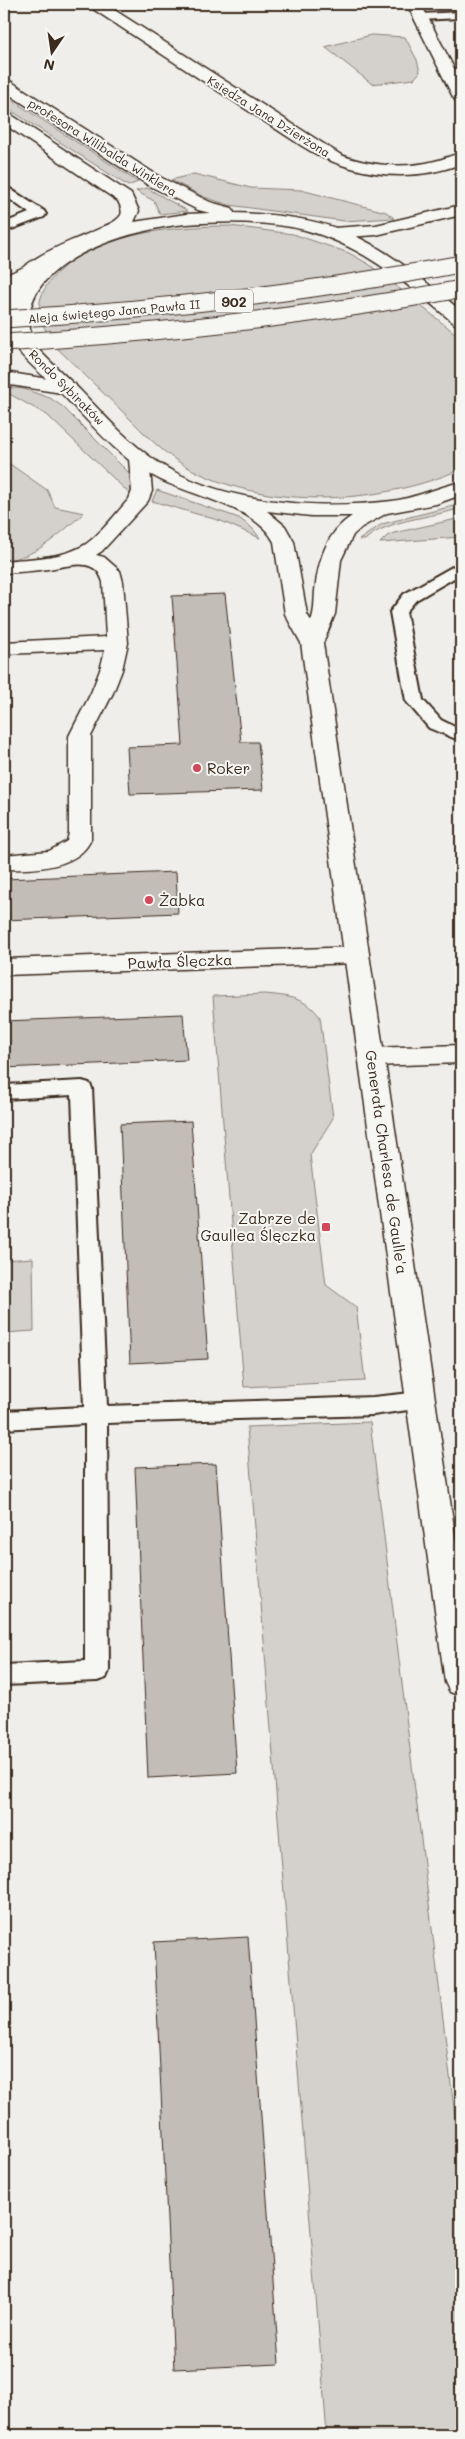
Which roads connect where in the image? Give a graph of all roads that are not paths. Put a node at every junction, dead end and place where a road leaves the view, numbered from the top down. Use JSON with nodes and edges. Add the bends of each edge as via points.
{"nodes":[{"id":1,"x":95,"y":4,"type":"edge"},
{"id":2,"x":417,"y":10,"type":"edge"},
{"id":3,"x":461,"y":15,"type":"edge"},
{"id":4,"x":4,"y":84,"type":"edge"},
{"id":5,"x":460,"y":92,"type":"edge"},
{"id":6,"x":4,"y":117,"type":"edge"},
{"id":7,"x":461,"y":158,"type":"edge"},
{"id":8,"x":4,"y":189,"type":"edge"},
{"id":9,"x":461,"y":210,"type":"edge"},
{"id":10,"x":262,"y":219,"type":"junction"},
{"id":11,"x":4,"y":228,"type":"edge"},
{"id":12,"x":105,"y":232,"type":"junction"},
{"id":13,"x":334,"y":234,"type":"junction"},
{"id":14,"x":461,"y":264,"type":"edge"},
{"id":15,"x":33,"y":268,"type":"junction"},
{"id":16,"x":4,"y":283,"type":"edge"},
{"id":17,"x":461,"y":289,"type":"edge"},
{"id":18,"x":4,"y":320,"type":"edge"},
{"id":19,"x":461,"y":320,"type":"edge"},
{"id":20,"x":4,"y":343,"type":"edge"},
{"id":21,"x":4,"y":378,"type":"edge"},
{"id":22,"x":68,"y":388,"type":"junction"},
{"id":23,"x":139,"y":458,"type":"junction"},
{"id":24,"x":458,"y":490,"type":"edge"},
{"id":25,"x":226,"y":499,"type":"junction"},
{"id":26,"x":388,"y":507,"type":"junction"},
{"id":27,"x":78,"y":557,"type":"junction"},
{"id":28,"x":4,"y":567,"type":"edge"},
{"id":29,"x":461,"y":567,"type":"edge"},
{"id":30,"x":312,"y":642,"type":"junction"},
{"id":31,"x":117,"y":643,"type":"junction"},
{"id":32,"x":4,"y":648,"type":"edge"},
{"id":33,"x":461,"y":736,"type":"edge"},
{"id":34,"x":4,"y":862,"type":"edge"},
{"id":35,"x":357,"y":955,"type":"junction"},
{"id":36,"x":4,"y":967,"type":"edge"},
{"id":37,"x":461,"y":1054,"type":"edge"},
{"id":38,"x":371,"y":1057,"type":"junction"},
{"id":39,"x":4,"y":1092,"type":"edge"},
{"id":40,"x":421,"y":1401,"type":"junction"},
{"id":41,"x":96,"y":1415,"type":"junction"},
{"id":42,"x":4,"y":1420,"type":"edge"},
{"id":43,"x":4,"y":1675,"type":"edge"},
{"id":44,"x":461,"y":1682,"type":"edge"}],
"edges":[{"from":1,"to":7,"type":"main road","name":"Księdza Jana Dzierżona","via":[[338,160],[367,167],[404,170],[430,168]]},
{"from":2,"to":3,"type":"lane"},
{"from":2,"to":5,"type":"main road"},
{"from":4,"to":10,"type":"main road","name":"profesora Wilibalda Winklera","via":[[178,195],[204,206]]},
{"from":6,"to":12,"type":"main road","name":"profesora Wilibalda Winklera","via":[[125,198],[131,213],[125,222]]},
{"from":8,"to":11,"type":"lane","via":[[39,214]]},
{"from":9,"to":13,"type":"main road","via":[[376,230]]},
{"from":10,"to":12,"type":"main road","name":"Rondo Sybiraków","via":[[162,222]]},
{"from":10,"to":13,"type":"main road","name":"Rondo Sybiraków"},
{"from":12,"to":15,"type":"main road","name":"Rondo Sybiraków","via":[[69,246]]},
{"from":13,"to":19,"type":"main road","name":"Rondo Sybiraków","via":[[371,249]]},
{"from":14,"to":18,"type":"main road","name":"Aleja świętego Jana Pawła II","number":"902","bridge":true,"via":[[371,281],[205,304]]},
{"from":15,"to":16,"type":"main road"},
{"from":15,"to":22,"type":"main road","name":"Rondo Sybiraków","via":[[17,286],[11,299],[9,313],[13,328],[21,342]]},
{"from":17,"to":20,"type":"main road","name":"Aleja świętego Jana Pawła II","number":"902","bridge":true,"via":[[223,326]]},
{"from":21,"to":22,"type":"main road"},
{"from":22,"to":23,"type":"main road","name":"Rondo Sybiraków"},
{"from":23,"to":25,"type":"main road","name":"Rondo Sybiraków","via":[[182,484]]},
{"from":23,"to":27,"type":"main road","via":[[142,492],[138,501],[95,547]]},
{"from":24,"to":26,"type":"main road","name":"Rondo Sybiraków"},
{"from":25,"to":26,"type":"main road","name":"Rondo Sybiraków","via":[[304,509]]},
{"from":25,"to":30,"type":"main road","name":"Generała Charlesa de Gaulle'a","via":[[256,513],[278,530],[284,542],[296,614]]},
{"from":26,"to":30,"type":"main road","via":[[355,522],[336,543],[325,588],[324,613]]},
{"from":27,"to":28,"type":"main road"},
{"from":27,"to":31,"type":"main road","via":[[96,561],[110,571]]},
{"from":29,"to":33,"type":"lane","via":[[410,597],[398,612],[415,701],[435,724]]},
{"from":30,"to":35,"type":"main road","name":"Generała Charlesa de Gaulle'a"},
{"from":31,"to":32,"type":"main road"},
{"from":31,"to":34,"type":"main road","via":[[111,670],[80,736],[81,833],[76,846],[58,856]]},
{"from":35,"to":36,"type":"main road","name":"Pawła Ślęczka"},
{"from":35,"to":38,"type":"main road","name":"Generała Charlesa de Gaulle'a"},
{"from":37,"to":38,"type":"main road"},
{"from":38,"to":40,"type":"main road","name":"Generała Charlesa de Gaulle'a"},
{"from":39,"to":41,"type":"lane","via":[[82,1088]]},
{"from":40,"to":41,"type":"lane","via":[[372,1406]]},
{"from":40,"to":44,"type":"main road","name":"Generała Charlesa de Gaulle'a"},
{"from":41,"to":42,"type":"lane"},
{"from":41,"to":43,"type":"lane","via":[[97,1671]]}]}
